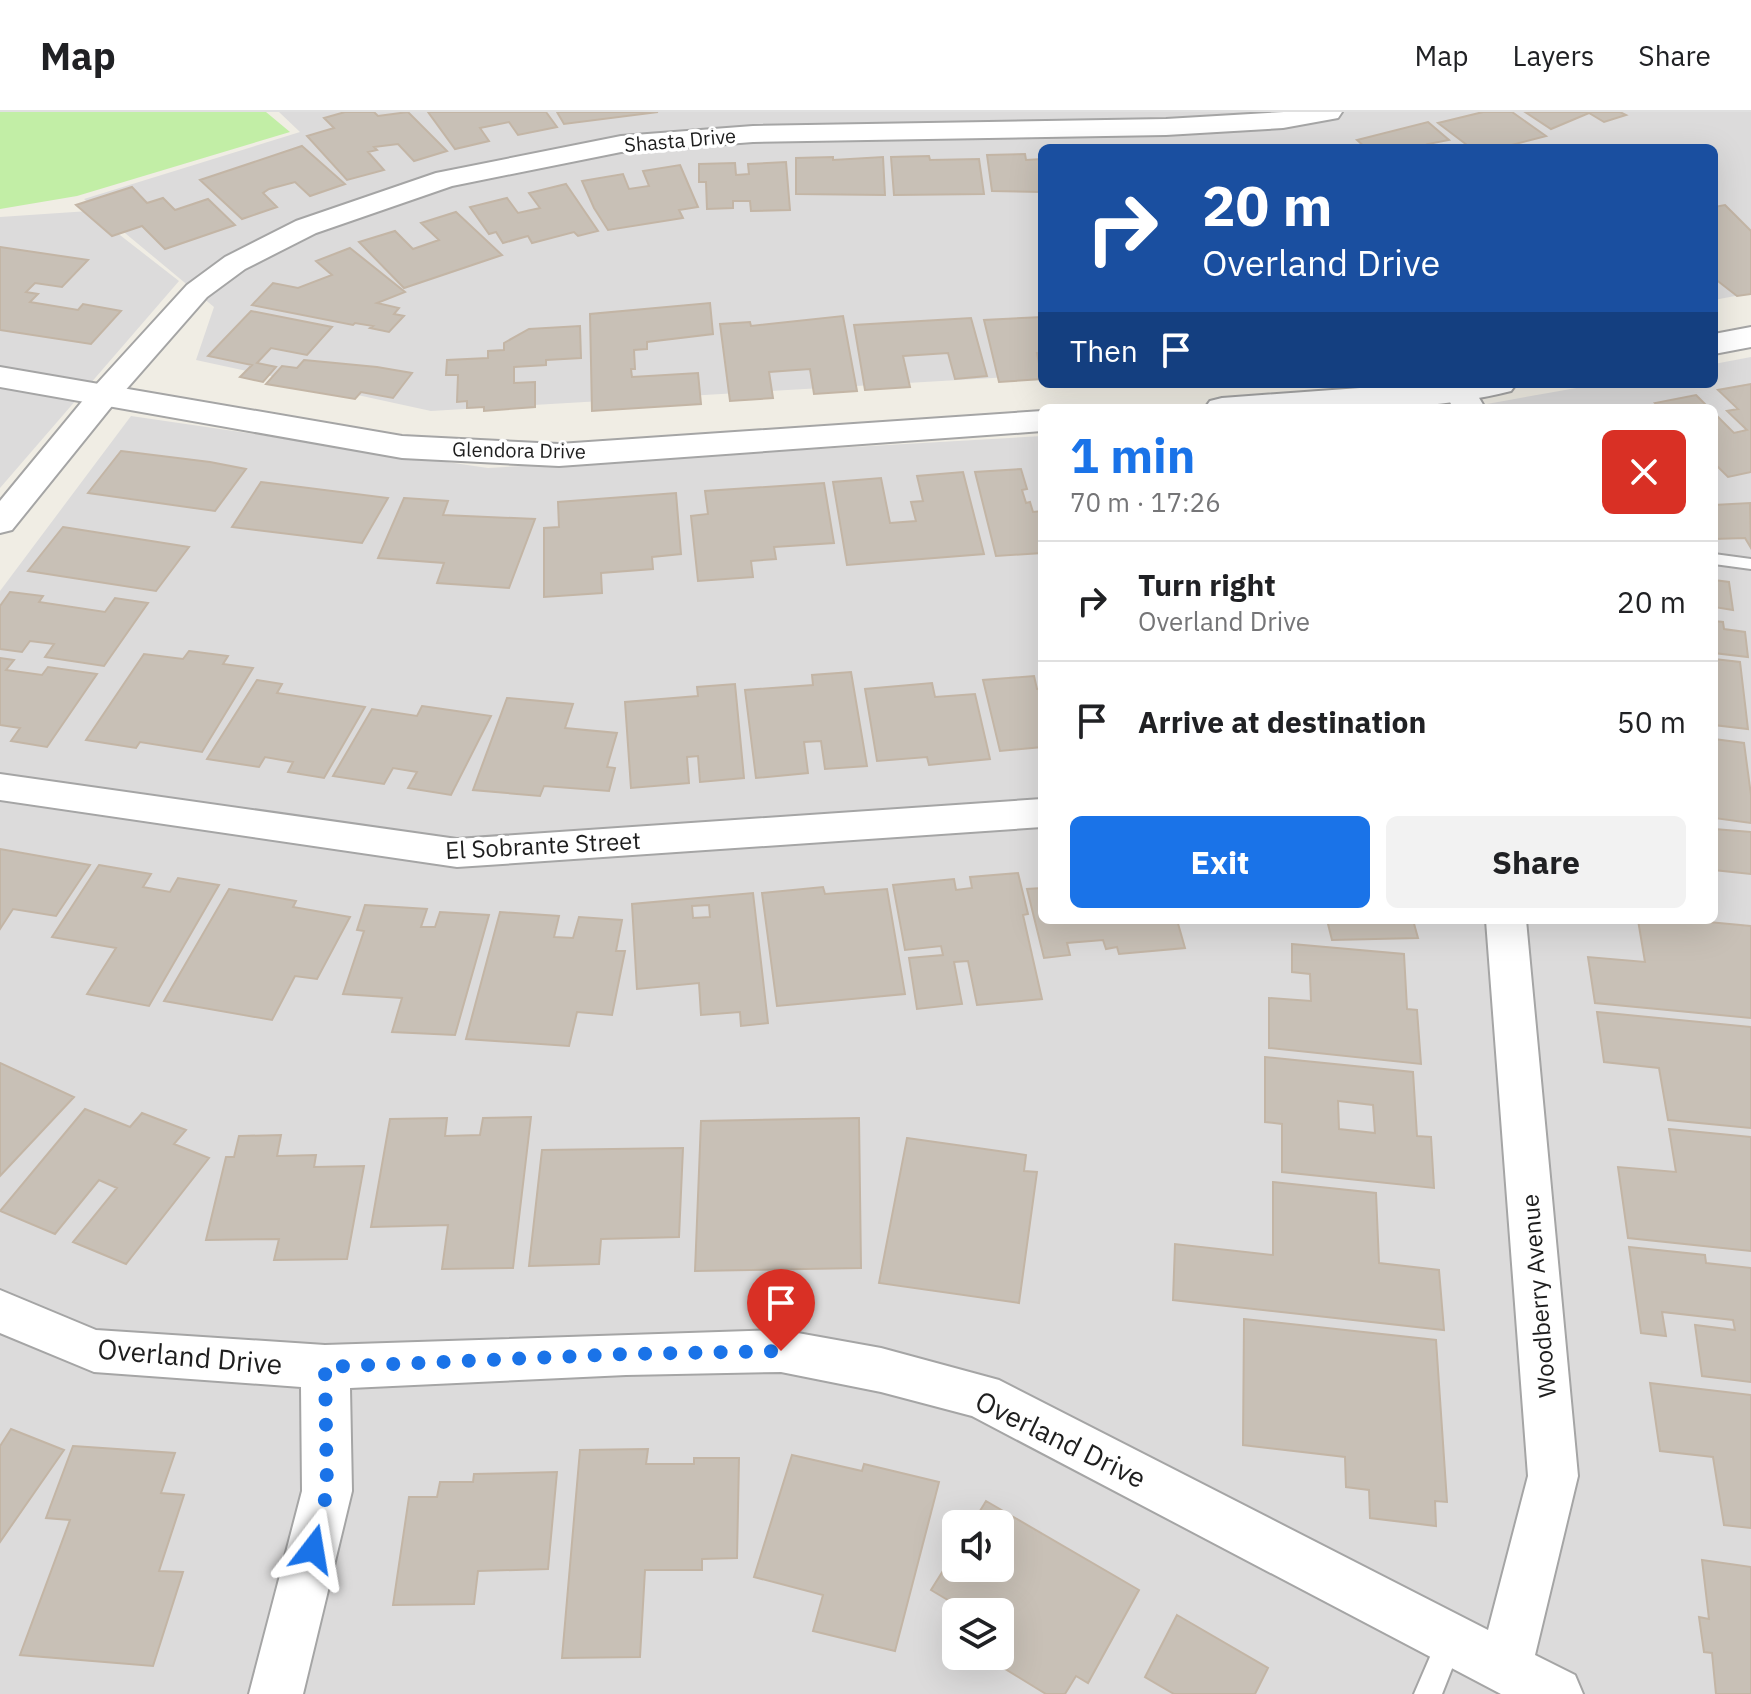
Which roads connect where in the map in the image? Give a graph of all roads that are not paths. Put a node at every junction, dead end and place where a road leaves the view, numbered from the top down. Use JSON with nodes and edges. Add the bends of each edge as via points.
{"nodes":[{"id":1,"x":1329,"y":112,"type":"edge"},
{"id":2,"x":1751,"y":337,"type":"edge"},
{"id":3,"x":1718,"y":343,"type":"edge"},
{"id":4,"x":0,"y":377,"type":"edge"},
{"id":5,"x":1484,"y":388,"type":"edge"},
{"id":6,"x":105,"y":394,"type":"junction"},
{"id":7,"x":1462,"y":394,"type":"edge"},
{"id":8,"x":1291,"y":404,"type":"edge"},
{"id":9,"x":1038,"y":421,"type":"edge"},
{"id":10,"x":0,"y":523,"type":"edge"},
{"id":11,"x":1718,"y":560,"type":"edge"},
{"id":12,"x":1751,"y":564,"type":"edge"},
{"id":13,"x":0,"y":787,"type":"edge"},
{"id":14,"x":1038,"y":813,"type":"edge"},
{"id":15,"x":1506,"y":924,"type":"edge"},
{"id":16,"x":0,"y":1311,"type":"edge"},
{"id":17,"x":325,"y":1367,"type":"junction"},
{"id":18,"x":1451,"y":1638,"type":"junction"},
{"id":19,"x":1506,"y":1666,"type":"junction"},
{"id":20,"x":276,"y":1694,"type":"edge"},
{"id":21,"x":1428,"y":1694,"type":"edge"},
{"id":22,"x":1556,"y":1694,"type":"edge"}],
"edges":[{"from":1,"to":6,"type":"street","name":"Shasta Drive","via":[[1290,129],[738,135],[621,144],[446,179],[306,227],[235,263],[197,291]]},
{"from":2,"to":3,"type":"street"},
{"from":4,"to":6,"type":"street","name":"Glendora Drive"},
{"from":5,"to":7,"type":"street"},
{"from":6,"to":9,"type":"street","name":"Glendora Drive","via":[[402,447],[559,455]]},
{"from":6,"to":10,"type":"street"},
{"from":7,"to":8,"type":"street"},
{"from":11,"to":12,"type":"lane"},
{"from":13,"to":14,"type":"street","name":"El Sobrante Street","via":[[457,853]]},
{"from":15,"to":19,"type":"street","name":"Woodberry Avenue","via":[[1553,1476]]},
{"from":16,"to":17,"type":"street","name":"Overland Drive","via":[[94,1351]]},
{"from":17,"to":18,"type":"street","name":"Overland Drive","via":[[781,1351],[881,1370],[982,1396]]},
{"from":17,"to":20,"type":"street","via":[[327,1491]]},
{"from":18,"to":19,"type":"street","name":"Overland Drive"},
{"from":18,"to":21,"type":"lane"},
{"from":19,"to":22,"type":"street","name":"Overland Drive"}]}
